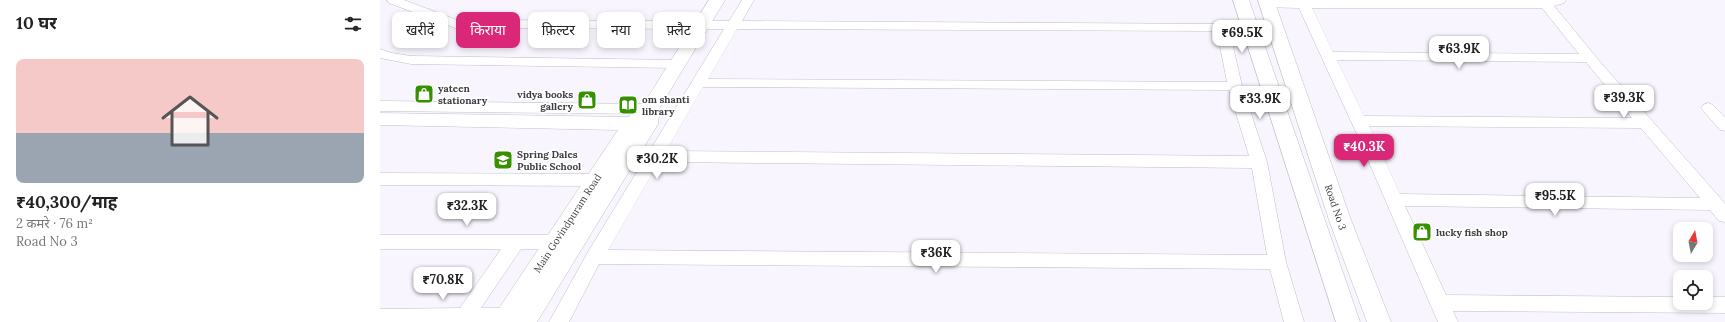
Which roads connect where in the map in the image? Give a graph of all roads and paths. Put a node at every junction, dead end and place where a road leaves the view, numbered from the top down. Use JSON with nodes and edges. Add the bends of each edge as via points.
{"nodes":[{"id":1,"x":393,"y":0,"type":"edge"},
{"id":2,"x":717,"y":0,"type":"edge"},
{"id":3,"x":748,"y":0,"type":"edge"},
{"id":4,"x":1241,"y":0,"type":"edge"},
{"id":5,"x":1560,"y":0,"type":"edge"},
{"id":6,"x":1266,"y":2,"type":"edge"},
{"id":7,"x":1303,"y":3,"type":"junction"},
{"id":8,"x":1546,"y":4,"type":"junction"},
{"id":9,"x":705,"y":20,"type":"edge"},
{"id":10,"x":653,"y":25,"type":"edge"},
{"id":11,"x":705,"y":25,"type":"edge"},
{"id":12,"x":732,"y":25,"type":"junction"},
{"id":13,"x":1250,"y":27,"type":"junction"},
{"id":14,"x":1275,"y":28,"type":"junction"},
{"id":15,"x":688,"y":48,"type":"edge"},
{"id":16,"x":380,"y":53,"type":"edge"},
{"id":17,"x":1328,"y":56,"type":"junction"},
{"id":18,"x":1590,"y":58,"type":"junction"},
{"id":19,"x":678,"y":64,"type":"junction"},
{"id":20,"x":699,"y":83,"type":"junction"},
{"id":21,"x":1235,"y":86,"type":"junction"},
{"id":22,"x":380,"y":106,"type":"edge"},
{"id":23,"x":1708,"y":108,"type":"dead end"},
{"id":24,"x":380,"y":119,"type":"edge"},
{"id":25,"x":1359,"y":121,"type":"junction"},
{"id":26,"x":1645,"y":122,"type":"junction"},
{"id":27,"x":639,"y":126,"type":"junction"},
{"id":28,"x":1725,"y":126,"type":"edge"},
{"id":29,"x":380,"y":131,"type":"edge"},
{"id":30,"x":655,"y":156,"type":"junction"},
{"id":31,"x":1259,"y":162,"type":"junction"},
{"id":32,"x":380,"y":179,"type":"edge"},
{"id":33,"x":595,"y":180,"type":"junction"},
{"id":34,"x":1394,"y":200,"type":"junction"},
{"id":35,"x":1720,"y":210,"type":"edge"},
{"id":36,"x":380,"y":242,"type":"edge"},
{"id":37,"x":516,"y":242,"type":"junction"},
{"id":38,"x":554,"y":242,"type":"junction"},
{"id":39,"x":594,"y":257,"type":"junction"},
{"id":40,"x":1277,"y":262,"type":"junction"},
{"id":41,"x":1439,"y":303,"type":"junction"},
{"id":42,"x":1725,"y":305,"type":"edge"},
{"id":43,"x":380,"y":317,"type":"edge"},
{"id":44,"x":463,"y":319,"type":"edge"},
{"id":45,"x":511,"y":320,"type":"edge"},
{"id":46,"x":559,"y":322,"type":"edge"},
{"id":47,"x":1294,"y":322,"type":"edge"},
{"id":48,"x":1348,"y":322,"type":"edge"},
{"id":49,"x":1379,"y":322,"type":"edge"},
{"id":50,"x":1448,"y":322,"type":"edge"}],
"edges":[{"from":1,"to":10,"type":"street","via":[[455,24]]},
{"from":2,"to":9,"type":"street","name":"Main Govindpuram Road"},
{"from":3,"to":12,"type":"street"},
{"from":4,"to":13,"type":"street"},
{"from":5,"to":8,"type":"street"},
{"from":6,"to":7,"type":"street"},
{"from":6,"to":14,"type":"street","name":"Road No 3"},
{"from":7,"to":8,"type":"street"},
{"from":7,"to":17,"type":"street"},
{"from":8,"to":18,"type":"street"},
{"from":11,"to":12,"type":"street"},
{"from":12,"to":20,"type":"street"},
{"from":12,"to":21,"type":"street","via":[[1223,27]]},
{"from":13,"to":14,"type":"street"},
{"from":13,"to":48,"type":"street"},
{"from":14,"to":49,"type":"street","name":"Road No 3","via":[[1340,220]]},
{"from":15,"to":19,"type":"street","name":"Main Govindpuram Road"},
{"from":16,"to":19,"type":"street","via":[[411,60]]},
{"from":17,"to":18,"type":"street"},
{"from":17,"to":25,"type":"street"},
{"from":18,"to":26,"type":"street"},
{"from":19,"to":27,"type":"street","name":"Main Govindpuram Road"},
{"from":20,"to":21,"type":"street"},
{"from":20,"to":30,"type":"street"},
{"from":21,"to":31,"type":"street"},
{"from":22,"to":27,"type":"street"},
{"from":23,"to":28,"type":"street"},
{"from":24,"to":27,"type":"street"},
{"from":25,"to":26,"type":"street"},
{"from":25,"to":34,"type":"street"},
{"from":26,"to":35,"type":"street"},
{"from":27,"to":29,"type":"street"},
{"from":27,"to":33,"type":"street","name":"Main Govindpuram Road"},
{"from":27,"to":45,"type":"street","name":"Main Govindpuram Road"},
{"from":30,"to":31,"type":"street"},
{"from":30,"to":39,"type":"street"},
{"from":31,"to":40,"type":"street"},
{"from":32,"to":33,"type":"street"},
{"from":33,"to":38,"type":"street","name":"Main Govindpuram Road"},
{"from":34,"to":35,"type":"street"},
{"from":34,"to":41,"type":"street"},
{"from":36,"to":37,"type":"street"},
{"from":37,"to":38,"type":"street"},
{"from":37,"to":44,"type":"street"},
{"from":38,"to":45,"type":"street","name":"Main Govindpuram Road"},
{"from":39,"to":40,"type":"street"},
{"from":39,"to":46,"type":"street"},
{"from":40,"to":47,"type":"street"},
{"from":41,"to":42,"type":"street"},
{"from":41,"to":50,"type":"street"},
{"from":43,"to":44,"type":"street"},
{"from":44,"to":45,"type":"street"}]}
